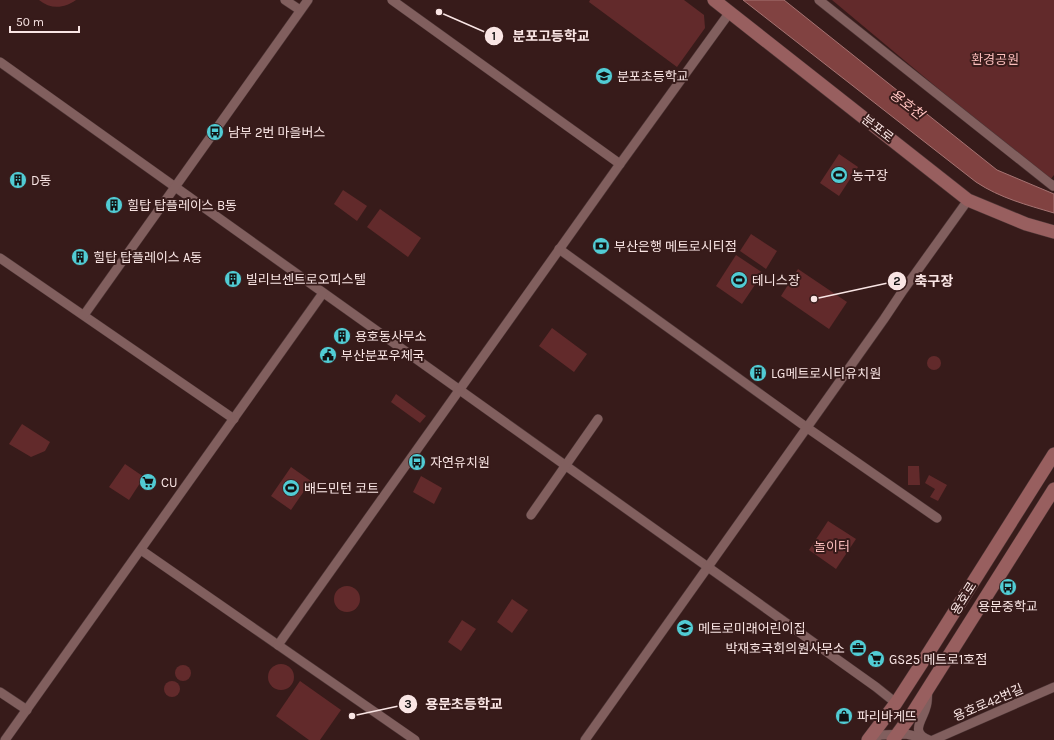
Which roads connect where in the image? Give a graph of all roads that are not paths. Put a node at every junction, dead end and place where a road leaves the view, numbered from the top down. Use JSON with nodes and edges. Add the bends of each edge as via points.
{"nodes":[{"id":1,"x":285,"y":0,"type":"edge"},
{"id":2,"x":308,"y":0,"type":"edge"},
{"id":3,"x":392,"y":0,"type":"edge"},
{"id":4,"x":714,"y":0,"type":"edge"},
{"id":5,"x":819,"y":0,"type":"edge"},
{"id":6,"x":300,"y":10,"type":"junction"},
{"id":7,"x":730,"y":12,"type":"junction"},
{"id":8,"x":0,"y":62,"type":"edge"},
{"id":9,"x":620,"y":164,"type":"junction"},
{"id":10,"x":1054,"y":185,"type":"edge"},
{"id":11,"x":175,"y":187,"type":"junction"},
{"id":12,"x":968,"y":200,"type":"junction"},
{"id":13,"x":1054,"y":232,"type":"edge"},
{"id":14,"x":559,"y":249,"type":"junction"},
{"id":15,"x":0,"y":258,"type":"edge"},
{"id":16,"x":324,"y":293,"type":"junction"},
{"id":17,"x":84,"y":315,"type":"junction"},
{"id":18,"x":459,"y":390,"type":"junction"},
{"id":19,"x":598,"y":418,"type":"dead end"},
{"id":20,"x":234,"y":419,"type":"junction"},
{"id":21,"x":806,"y":427,"type":"junction"},
{"id":22,"x":1054,"y":454,"type":"edge"},
{"id":23,"x":565,"y":465,"type":"junction"},
{"id":24,"x":1054,"y":489,"type":"edge"},
{"id":25,"x":531,"y":515,"type":"dead end"},
{"id":26,"x":937,"y":518,"type":"dead end"},
{"id":27,"x":141,"y":550,"type":"junction"},
{"id":28,"x":708,"y":567,"type":"junction"},
{"id":29,"x":278,"y":645,"type":"junction"},
{"id":30,"x":1054,"y":687,"type":"edge"},
{"id":31,"x":928,"y":688,"type":"junction"},
{"id":32,"x":0,"y":692,"type":"edge"},
{"id":33,"x":896,"y":702,"type":"junction"},
{"id":34,"x":27,"y":710,"type":"junction"},
{"id":35,"x":898,"y":738,"type":"edge"},
{"id":36,"x":869,"y":739,"type":"edge"},
{"id":37,"x":929,"y":739,"type":"edge"},
{"id":38,"x":5,"y":740,"type":"edge"},
{"id":39,"x":415,"y":740,"type":"edge"},
{"id":40,"x":585,"y":740,"type":"edge"}],
"edges":[{"from":1,"to":6,"type":"street"},
{"from":2,"to":6,"type":"street"},
{"from":3,"to":9,"type":"street"},
{"from":4,"to":7,"type":"main road","name":"분포로"},
{"from":5,"to":10,"type":"street"},
{"from":6,"to":11,"type":"street"},
{"from":7,"to":9,"type":"street"},
{"from":7,"to":12,"type":"main road","name":"분포로"},
{"from":8,"to":11,"type":"street"},
{"from":9,"to":14,"type":"street"},
{"from":11,"to":16,"type":"street"},
{"from":11,"to":17,"type":"street"},
{"from":12,"to":13,"type":"main road","name":"분포로","via":[[1026,224]]},
{"from":12,"to":21,"type":"street"},
{"from":14,"to":18,"type":"street"},
{"from":14,"to":21,"type":"street"},
{"from":15,"to":17,"type":"street"},
{"from":16,"to":18,"type":"street"},
{"from":16,"to":20,"type":"street"},
{"from":17,"to":20,"type":"street"},
{"from":18,"to":23,"type":"street"},
{"from":18,"to":29,"type":"street"},
{"from":19,"to":23,"type":"street"},
{"from":20,"to":27,"type":"street"},
{"from":21,"to":26,"type":"street"},
{"from":21,"to":28,"type":"street"},
{"from":22,"to":33,"type":"main road","name":"용호로"},
{"from":23,"to":25,"type":"street"},
{"from":23,"to":28,"type":"street"},
{"from":24,"to":31,"type":"main road","name":"용호로"},
{"from":27,"to":29,"type":"street"},
{"from":27,"to":34,"type":"street"},
{"from":28,"to":33,"type":"street"},
{"from":28,"to":40,"type":"street"},
{"from":29,"to":39,"type":"street"},
{"from":30,"to":37,"type":"street","name":"용호로42번길"},
{"from":31,"to":35,"type":"main road","name":"용호로"},
{"from":31,"to":37,"type":"street","via":[[926,707],[918,728],[919,732]]},
{"from":32,"to":34,"type":"street"},
{"from":33,"to":36,"type":"main road","name":"용호로"},
{"from":34,"to":38,"type":"street"},
{"from":35,"to":36,"type":"street","via":[[881,735]]},
{"from":35,"to":37,"type":"street","via":[[906,734]]}]}
